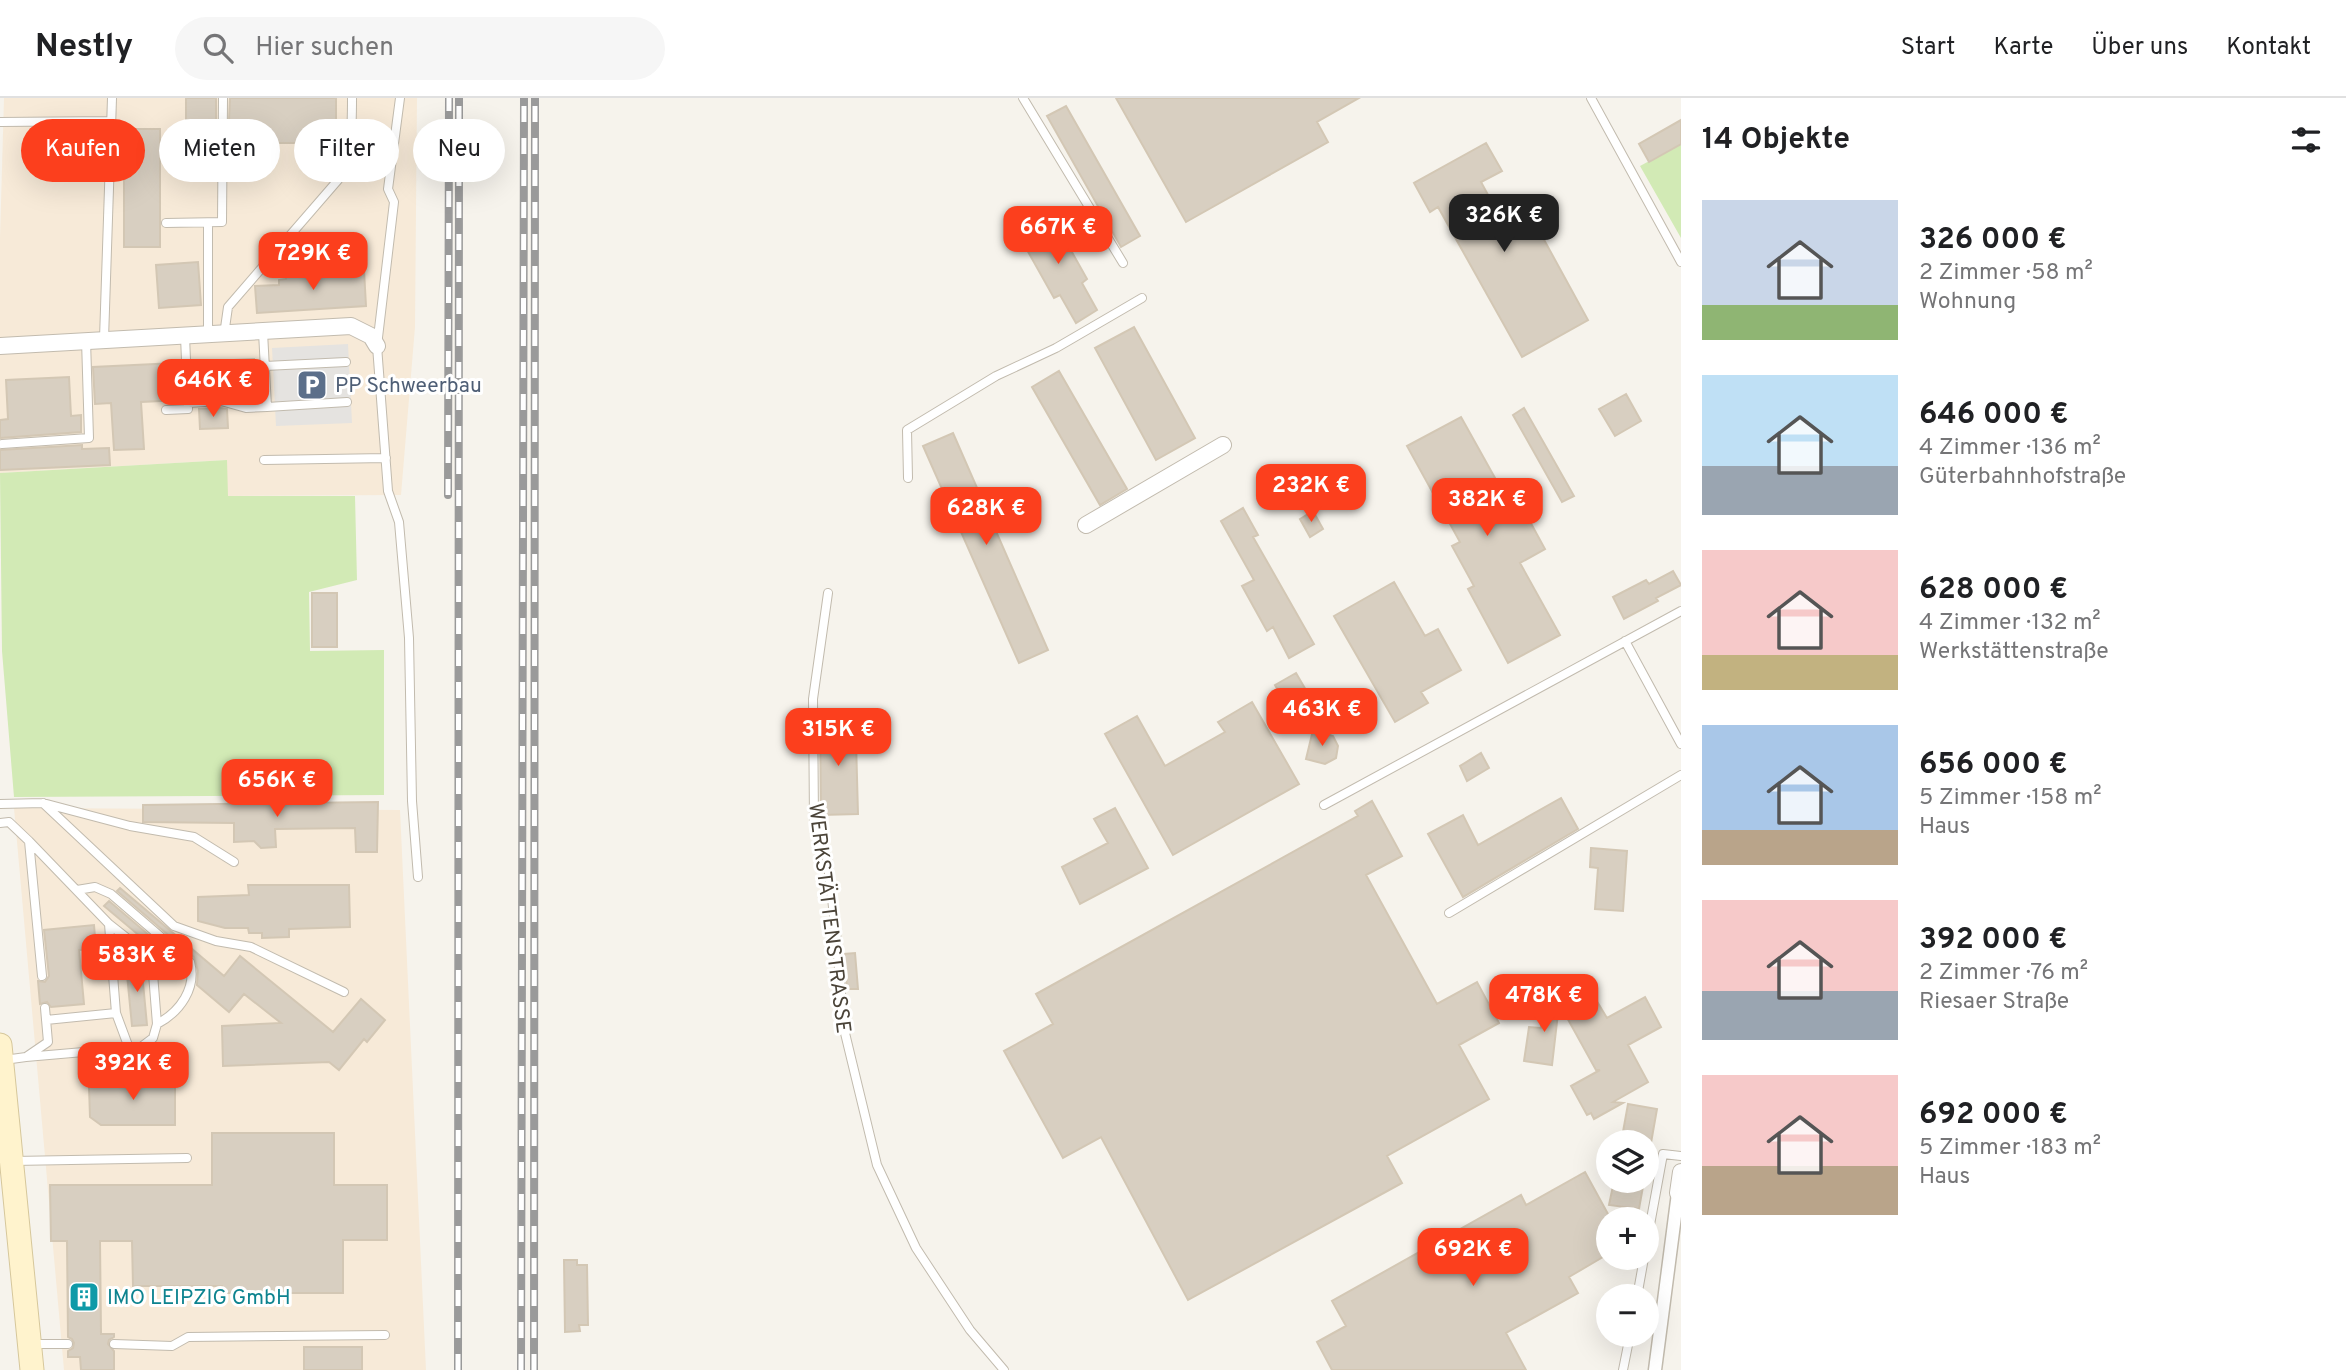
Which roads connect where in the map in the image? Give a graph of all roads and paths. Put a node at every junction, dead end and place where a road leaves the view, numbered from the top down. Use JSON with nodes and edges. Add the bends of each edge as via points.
{"nodes":[{"id":1,"x":112,"y":98,"type":"edge"},
{"id":2,"x":223,"y":98,"type":"edge"},
{"id":3,"x":352,"y":98,"type":"edge"},
{"id":4,"x":400,"y":98,"type":"edge"},
{"id":5,"x":1023,"y":98,"type":"edge"},
{"id":6,"x":1591,"y":98,"type":"edge"},
{"id":7,"x":111,"y":119,"type":"edge"},
{"id":8,"x":0,"y":122,"type":"edge"},
{"id":9,"x":21,"y":122,"type":"edge"},
{"id":10,"x":109,"y":182,"type":"edge"},
{"id":11,"x":166,"y":223,"type":"dead end"},
{"id":12,"x":208,"y":223,"type":"junction"},
{"id":13,"x":1681,"y":262,"type":"edge"},
{"id":14,"x":1123,"y":263,"type":"dead end"},
{"id":15,"x":1142,"y":298,"type":"dead end"},
{"id":16,"x":263,"y":332,"type":"junction"},
{"id":17,"x":216,"y":335,"type":"junction"},
{"id":18,"x":185,"y":336,"type":"junction"},
{"id":19,"x":104,"y":339,"type":"junction"},
{"id":20,"x":86,"y":340,"type":"junction"},
{"id":21,"x":0,"y":345,"type":"edge"},
{"id":22,"x":377,"y":346,"type":"junction"},
{"id":23,"x":346,"y":362,"type":"dead end"},
{"id":24,"x":265,"y":366,"type":"junction"},
{"id":25,"x":188,"y":402,"type":"junction"},
{"id":26,"x":347,"y":402,"type":"dead end"},
{"id":27,"x":267,"y":407,"type":"junction"},
{"id":28,"x":166,"y":410,"type":"dead end"},
{"id":29,"x":2,"y":444,"type":"edge"},
{"id":30,"x":1223,"y":445,"type":"dead end"},
{"id":31,"x":386,"y":458,"type":"junction"},
{"id":32,"x":264,"y":460,"type":"dead end"},
{"id":33,"x":908,"y":478,"type":"dead end"},
{"id":34,"x":1086,"y":525,"type":"dead end"},
{"id":35,"x":828,"y":593,"type":"dead end"},
{"id":36,"x":1681,"y":611,"type":"edge"},
{"id":37,"x":1625,"y":641,"type":"junction"},
{"id":38,"x":1681,"y":744,"type":"edge"},
{"id":39,"x":1681,"y":775,"type":"edge"},
{"id":40,"x":43,"y":803,"type":"junction"},
{"id":41,"x":0,"y":804,"type":"edge"},
{"id":42,"x":1324,"y":805,"type":"dead end"},
{"id":43,"x":0,"y":823,"type":"edge"},
{"id":44,"x":29,"y":841,"type":"junction"},
{"id":45,"x":234,"y":862,"type":"dead end"},
{"id":46,"x":418,"y":877,"type":"dead end"},
{"id":47,"x":77,"y":891,"type":"junction"},
{"id":48,"x":1449,"y":913,"type":"dead end"},
{"id":49,"x":109,"y":924,"type":"junction"},
{"id":50,"x":42,"y":976,"type":"dead end"},
{"id":51,"x":344,"y":992,"type":"dead end"},
{"id":52,"x":45,"y":1008,"type":"dead end"},
{"id":53,"x":116,"y":1013,"type":"junction"},
{"id":54,"x":46,"y":1020,"type":"junction"},
{"id":55,"x":157,"y":1024,"type":"junction"},
{"id":56,"x":129,"y":1048,"type":"junction"},
{"id":57,"x":1,"y":1053,"type":"edge"},
{"id":58,"x":26,"y":1058,"type":"junction"},
{"id":59,"x":1681,"y":1156,"type":"edge"},
{"id":60,"x":187,"y":1158,"type":"dead end"},
{"id":61,"x":10,"y":1161,"type":"junction"},
{"id":62,"x":1681,"y":1172,"type":"edge"},
{"id":63,"x":1678,"y":1193,"type":"joint"},
{"id":64,"x":1653,"y":1207,"type":"edge"},
{"id":65,"x":385,"y":1335,"type":"dead end"},
{"id":66,"x":29,"y":1343,"type":"junction"},
{"id":67,"x":68,"y":1343,"type":"dead end"},
{"id":68,"x":114,"y":1343,"type":"dead end"},
{"id":69,"x":1628,"y":1347,"type":"edge"},
{"id":70,"x":32,"y":1370,"type":"edge"},
{"id":71,"x":1004,"y":1370,"type":"edge"},
{"id":72,"x":1623,"y":1370,"type":"edge"},
{"id":73,"x":1655,"y":1370,"type":"edge"}],
"edges":[{"from":1,"to":7,"type":"lane"},
{"from":2,"to":12,"type":"lane","via":[[222,222]]},
{"from":3,"to":17,"type":"lane","via":[[351,141],[338,180],[228,307]]},
{"from":4,"to":22,"type":"lane","via":[[388,189],[394,202]]},
{"from":5,"to":14,"type":"lane"},
{"from":6,"to":13,"type":"lane"},
{"from":8,"to":9,"type":"lane"},
{"from":10,"to":19,"type":"lane"},
{"from":11,"to":12,"type":"lane"},
{"from":12,"to":17,"type":"lane"},
{"from":15,"to":33,"type":"lane","via":[[907,430]]},
{"from":16,"to":17,"type":"street"},
{"from":16,"to":22,"type":"street","via":[[351,326],[370,336]]},
{"from":16,"to":24,"type":"lane"},
{"from":17,"to":18,"type":"street"},
{"from":18,"to":19,"type":"street"},
{"from":18,"to":25,"type":"lane"},
{"from":19,"to":20,"type":"street"},
{"from":20,"to":21,"type":"street"},
{"from":20,"to":29,"type":"lane","via":[[89,438]]},
{"from":22,"to":31,"type":"lane"},
{"from":23,"to":24,"type":"lane"},
{"from":24,"to":27,"type":"lane"},
{"from":25,"to":27,"type":"lane"},
{"from":25,"to":28,"type":"lane","via":[[188,409]]},
{"from":26,"to":27,"type":"lane"},
{"from":30,"to":34,"type":"street"},
{"from":31,"to":32,"type":"lane"},
{"from":31,"to":46,"type":"lane","via":[[388,491],[399,522],[408,638]]},
{"from":35,"to":71,"type":"lane","name":"WERKSTÄTTENSTRASSE","via":[[813,699],[814,820],[827,857],[846,1039],[877,1165],[916,1248],[970,1331]]},
{"from":36,"to":37,"type":"lane"},
{"from":37,"to":38,"type":"lane"},
{"from":37,"to":42,"type":"lane"},
{"from":39,"to":48,"type":"lane"},
{"from":40,"to":41,"type":"lane"},
{"from":40,"to":45,"type":"lane","via":[[194,837]]},
{"from":40,"to":51,"type":"lane","via":[[174,926],[251,947]]},
{"from":43,"to":44,"type":"lane","via":[[9,822]]},
{"from":44,"to":47,"type":"lane"},
{"from":44,"to":50,"type":"lane"},
{"from":47,"to":49,"type":"lane"},
{"from":47,"to":55,"type":"lane","via":[[95,887],[111,894],[190,962],[192,987],[169,1018]]},
{"from":49,"to":53,"type":"lane"},
{"from":49,"to":55,"type":"lane","via":[[152,961]]},
{"from":52,"to":54,"type":"lane"},
{"from":53,"to":54,"type":"lane"},
{"from":53,"to":56,"type":"lane"},
{"from":54,"to":58,"type":"lane","via":[[48,1042]]},
{"from":55,"to":56,"type":"lane","via":[[153,1038],[141,1047]]},
{"from":56,"to":58,"type":"lane"},
{"from":57,"to":58,"type":"lane"},
{"from":57,"to":61,"type":"main road"},
{"from":59,"to":64,"type":"lane","via":[[1662,1154]]},
{"from":60,"to":61,"type":"lane"},
{"from":61,"to":66,"type":"main road"},
{"from":62,"to":63,"type":"street"},
{"from":63,"to":73,"type":"street"},
{"from":65,"to":68,"type":"lane","via":[[188,1337],[172,1346]]},
{"from":66,"to":67,"type":"lane"},
{"from":66,"to":70,"type":"main road"},
{"from":69,"to":72,"type":"lane"}]}
